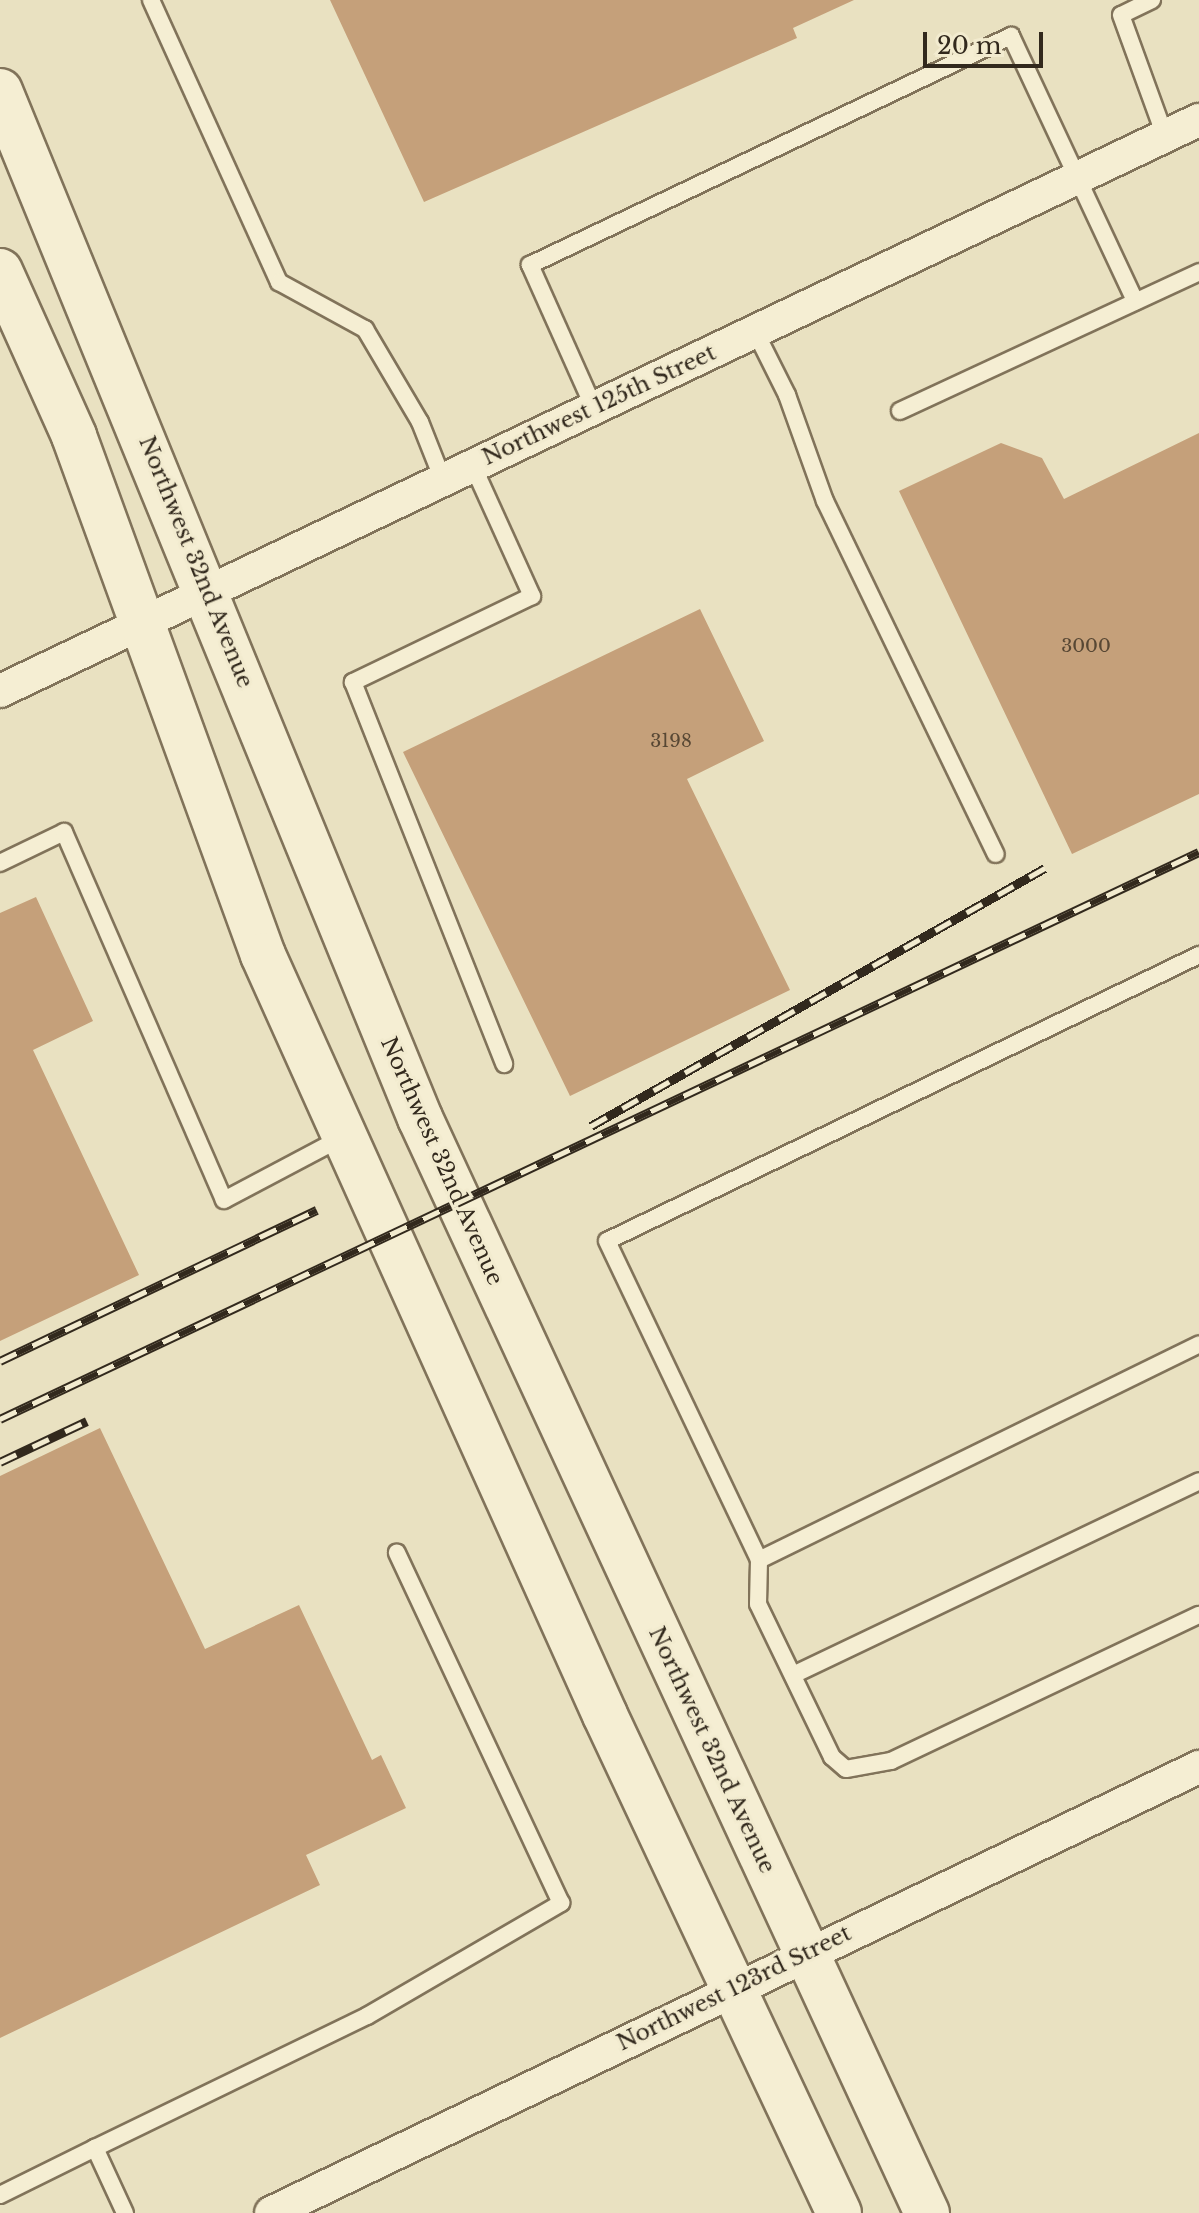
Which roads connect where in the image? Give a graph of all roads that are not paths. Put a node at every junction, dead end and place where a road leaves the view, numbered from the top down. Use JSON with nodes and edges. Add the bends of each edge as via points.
{"nodes":[{"id":1,"x":151,"y":0,"type":"edge"},
{"id":2,"x":1152,"y":0,"type":"edge"},
{"id":3,"x":0,"y":91,"type":"edge"},
{"id":4,"x":1199,"y":120,"type":"edge"},
{"id":5,"x":1165,"y":136,"type":"junction"},
{"id":6,"x":1077,"y":178,"type":"junction"},
{"id":7,"x":0,"y":271,"type":"edge"},
{"id":8,"x":1199,"y":272,"type":"edge"},
{"id":9,"x":1135,"y":301,"type":"junction"},
{"id":10,"x":755,"y":331,"type":"junction"},
{"id":11,"x":594,"y":408,"type":"junction"},
{"id":12,"x":900,"y":411,"type":"dead end"},
{"id":13,"x":473,"y":466,"type":"junction"},
{"id":14,"x":443,"y":480,"type":"junction"},
{"id":15,"x":210,"y":592,"type":"junction"},
{"id":16,"x":144,"y":624,"type":"junction"},
{"id":17,"x":0,"y":691,"type":"edge"},
{"id":18,"x":996,"y":854,"type":"dead end"},
{"id":19,"x":0,"y":863,"type":"edge"},
{"id":20,"x":1199,"y":955,"type":"edge"},
{"id":21,"x":504,"y":1064,"type":"dead end"},
{"id":22,"x":343,"y":1137,"type":"junction"},
{"id":23,"x":1199,"y":1344,"type":"edge"},
{"id":24,"x":1199,"y":1481,"type":"edge"},
{"id":25,"x":397,"y":1553,"type":"dead end"},
{"id":26,"x":759,"y":1560,"type":"junction"},
{"id":27,"x":1199,"y":1615,"type":"edge"},
{"id":28,"x":793,"y":1675,"type":"junction"},
{"id":29,"x":1199,"y":1767,"type":"edge"},
{"id":30,"x":807,"y":1953,"type":"junction"},
{"id":31,"x":734,"y":1988,"type":"junction"},
{"id":32,"x":95,"y":2148,"type":"junction"},
{"id":33,"x":0,"y":2195,"type":"edge"},
{"id":34,"x":125,"y":2213,"type":"edge"},
{"id":35,"x":271,"y":2213,"type":"edge"},
{"id":36,"x":839,"y":2213,"type":"edge"},
{"id":37,"x":927,"y":2213,"type":"edge"}],
"edges":[{"from":1,"to":14,"type":"lane","via":[[279,282],[365,329],[420,422]]},
{"from":2,"to":5,"type":"lane","via":[[1121,15]]},
{"from":3,"to":15,"type":"main road","name":"Northwest 32nd Avenue"},
{"from":4,"to":5,"type":"street","name":"Northwest 125th Street"},
{"from":5,"to":6,"type":"street","name":"Northwest 125th Street"},
{"from":6,"to":9,"type":"lane"},
{"from":6,"to":10,"type":"street","name":"Northwest 125th Street"},
{"from":6,"to":11,"type":"lane","via":[[1011,36],[558,251],[530,265]]},
{"from":7,"to":16,"type":"main road","via":[[74,436]]},
{"from":8,"to":9,"type":"lane"},
{"from":9,"to":12,"type":"lane"},
{"from":10,"to":11,"type":"street","name":"Northwest 125th Street"},
{"from":10,"to":18,"type":"lane","via":[[787,395],[825,501]]},
{"from":11,"to":13,"type":"street","name":"Northwest 125th Street"},
{"from":13,"to":14,"type":"street","name":"Northwest 125th Street"},
{"from":13,"to":21,"type":"lane","via":[[532,596],[353,682]]},
{"from":14,"to":15,"type":"street","name":"Northwest 125th Street"},
{"from":15,"to":16,"type":"street","name":"Northwest 125th Street"},
{"from":15,"to":30,"type":"main road","name":"Northwest 32nd Avenue","via":[[426,1132]]},
{"from":16,"to":17,"type":"street","name":"Northwest 125th Street"},
{"from":16,"to":22,"type":"main road","via":[[263,955]]},
{"from":19,"to":22,"type":"lane","via":[[64,832],[224,1200]]},
{"from":20,"to":26,"type":"lane","via":[[607,1241]]},
{"from":22,"to":31,"type":"main road"},
{"from":23,"to":26,"type":"lane"},
{"from":24,"to":28,"type":"lane"},
{"from":25,"to":32,"type":"lane","via":[[561,1903],[367,2016]]},
{"from":26,"to":28,"type":"lane","via":[[758,1604]]},
{"from":27,"to":28,"type":"lane","via":[[865,1768],[846,1769],[832,1757]]},
{"from":29,"to":30,"type":"street","name":"Northwest 123rd Street"},
{"from":30,"to":31,"type":"street","name":"Northwest 123rd Street"},
{"from":30,"to":37,"type":"main road","name":"Northwest 32nd Avenue"},
{"from":31,"to":35,"type":"street","name":"Northwest 123rd Street"},
{"from":31,"to":36,"type":"main road"},
{"from":32,"to":33,"type":"lane"},
{"from":32,"to":34,"type":"lane"}]}
